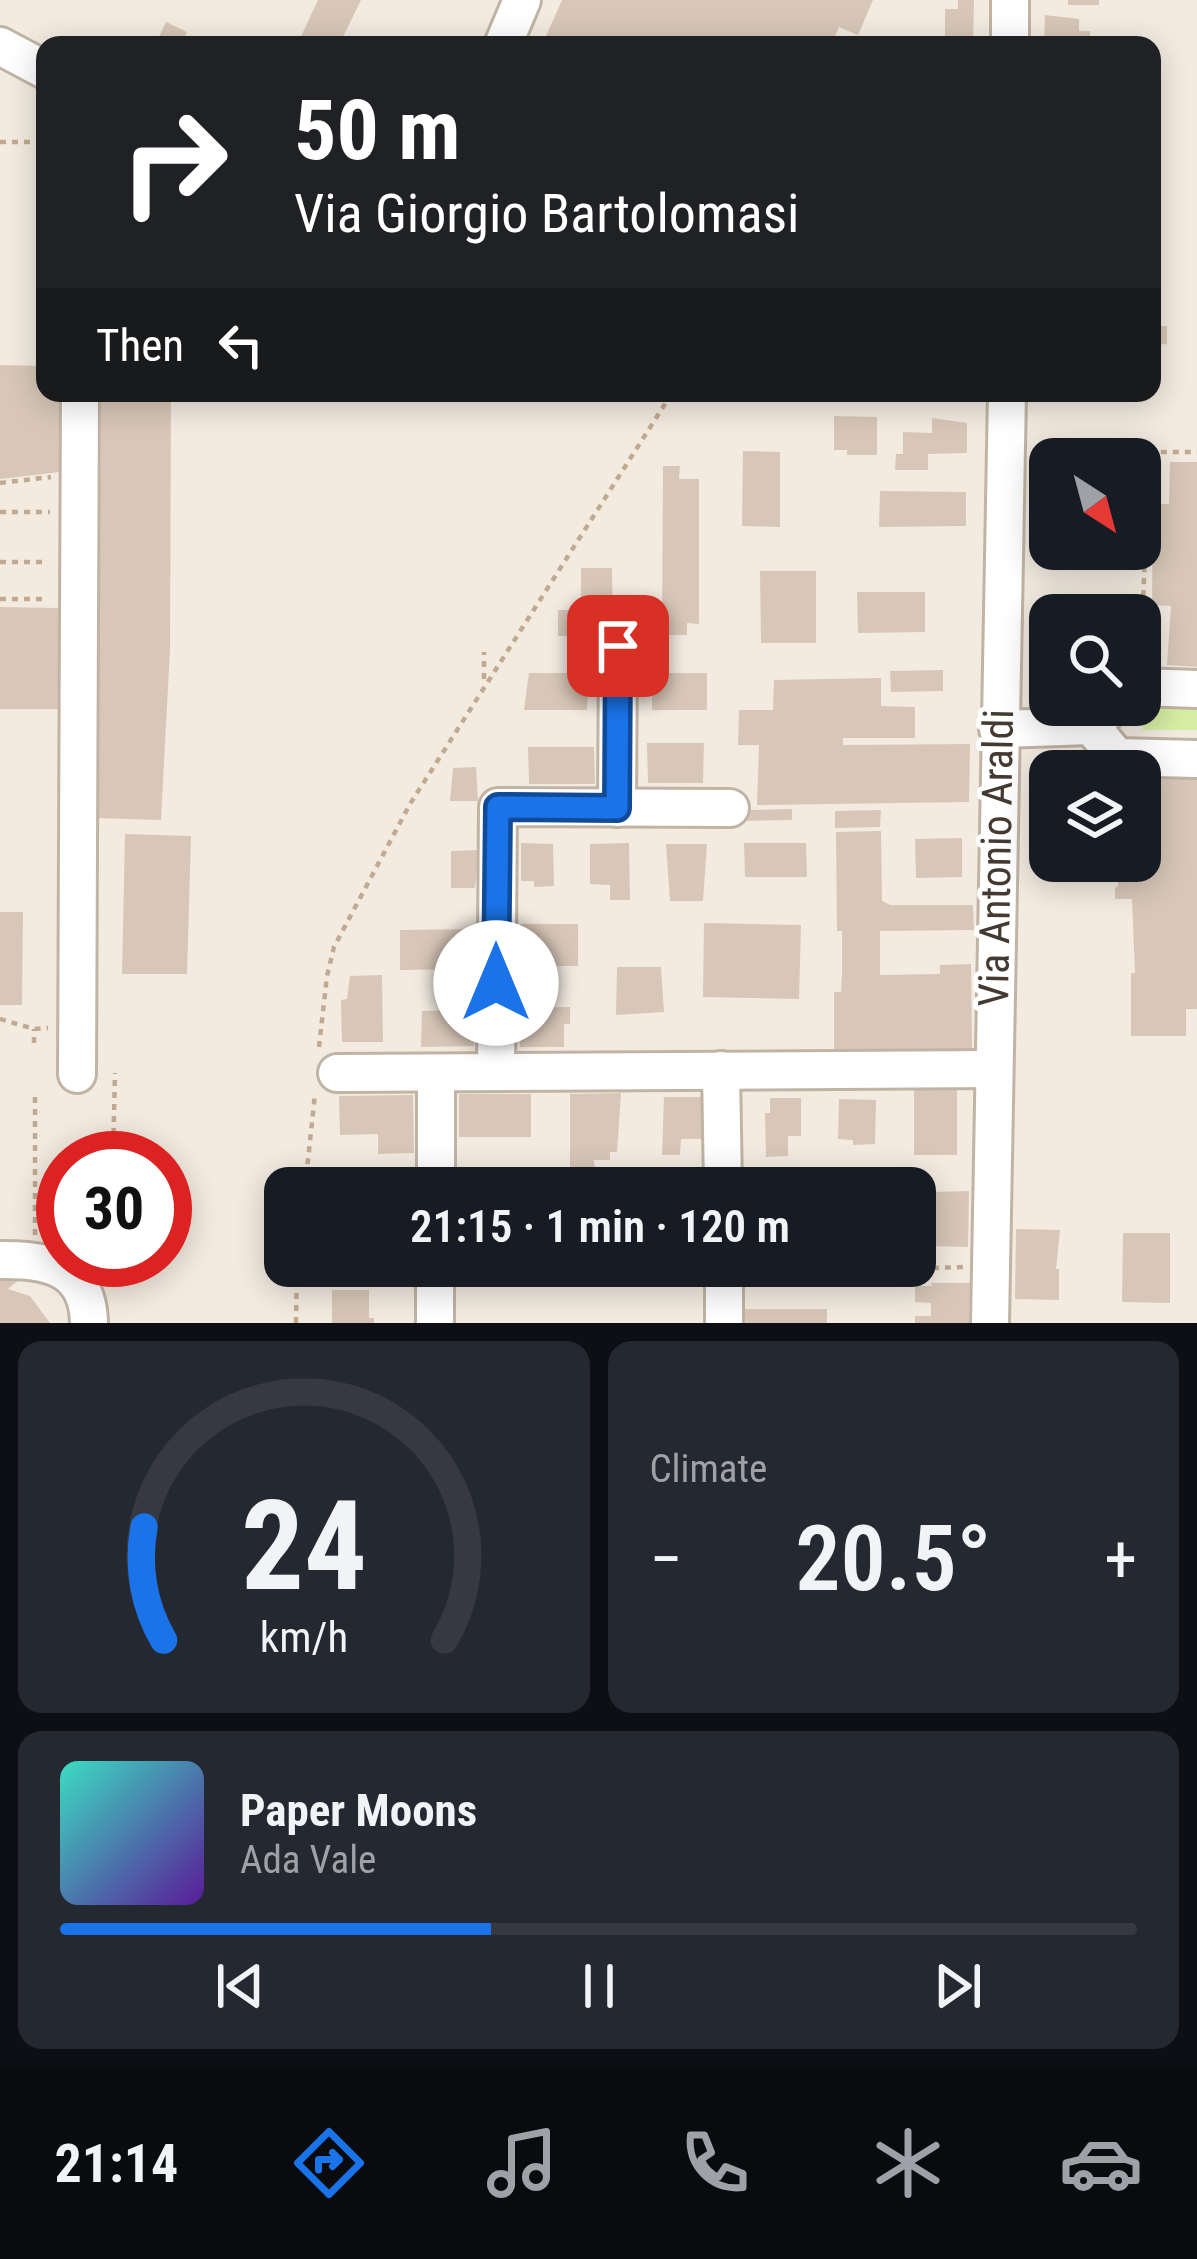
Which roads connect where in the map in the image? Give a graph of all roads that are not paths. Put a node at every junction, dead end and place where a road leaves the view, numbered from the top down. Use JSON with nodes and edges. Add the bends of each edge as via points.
{"nodes":[{"id":1,"x":522,"y":0,"type":"edge"},
{"id":2,"x":1010,"y":0,"type":"edge"},
{"id":3,"x":507,"y":36,"type":"edge"},
{"id":4,"x":1010,"y":36,"type":"edge"},
{"id":5,"x":0,"y":46,"type":"edge"},
{"id":6,"x":36,"y":65,"type":"edge"},
{"id":7,"x":80,"y":402,"type":"edge"},
{"id":8,"x":1007,"y":402,"type":"edge"},
{"id":9,"x":618,"y":646,"type":"dead end"},
{"id":10,"x":1161,"y":687,"type":"edge"},
{"id":11,"x":1197,"y":688,"type":"edge"},
{"id":12,"x":1029,"y":725,"type":"edge"},
{"id":13,"x":1106,"y":726,"type":"edge"},
{"id":14,"x":998,"y":729,"type":"junction"},
{"id":15,"x":1197,"y":759,"type":"edge"},
{"id":16,"x":617,"y":808,"type":"junction"},
{"id":17,"x":730,"y":808,"type":"dead end"},
{"id":18,"x":993,"y":1069,"type":"junction"},
{"id":19,"x":721,"y":1070,"type":"junction"},
{"id":20,"x":324,"y":1072,"type":"road end"},
{"id":21,"x":436,"y":1072,"type":"junction"},
{"id":22,"x":496,"y":1072,"type":"junction"},
{"id":23,"x":77,"y":1074,"type":"dead end"},
{"id":24,"x":436,"y":1167,"type":"edge"},
{"id":25,"x":723,"y":1167,"type":"edge"},
{"id":26,"x":0,"y":1259,"type":"edge"},
{"id":27,"x":0,"y":1275,"type":"edge"},
{"id":28,"x":435,"y":1287,"type":"edge"},
{"id":29,"x":724,"y":1287,"type":"edge"},
{"id":30,"x":88,"y":1323,"type":"edge"},
{"id":31,"x":435,"y":1323,"type":"edge"},
{"id":32,"x":724,"y":1323,"type":"edge"},
{"id":33,"x":990,"y":1323,"type":"edge"},
{"id":34,"x":1004,"y":1323,"type":"edge"}],
"edges":[{"from":1,"to":3,"type":"street"},
{"from":2,"to":4,"type":"street"},
{"from":5,"to":6,"type":"street"},
{"from":7,"to":23,"type":"street"},
{"from":8,"to":14,"type":"street","name":"Via Antonio Araldi"},
{"from":9,"to":16,"type":"street"},
{"from":10,"to":11,"type":"street"},
{"from":12,"to":14,"type":"street"},
{"from":13,"to":15,"type":"street","via":[[1117,758]]},
{"from":14,"to":18,"type":"street","name":"Via Antonio Araldi"},
{"from":16,"to":17,"type":"street"},
{"from":16,"to":22,"type":"street","via":[[498,807]]},
{"from":18,"to":19,"type":"street"},
{"from":18,"to":33,"type":"street","name":"Via Antonio Araldi"},
{"from":19,"to":22,"type":"street"},
{"from":19,"to":25,"type":"street"},
{"from":20,"to":21,"type":"street"},
{"from":21,"to":22,"type":"street"},
{"from":21,"to":24,"type":"street"},
{"from":26,"to":30,"type":"street","via":[[32,1259],[68,1274],[87,1298]]},
{"from":27,"to":30,"type":"street","via":[[57,1290]]},
{"from":28,"to":31,"type":"street"},
{"from":29,"to":32,"type":"street"},
{"from":33,"to":34,"type":"street"}]}
